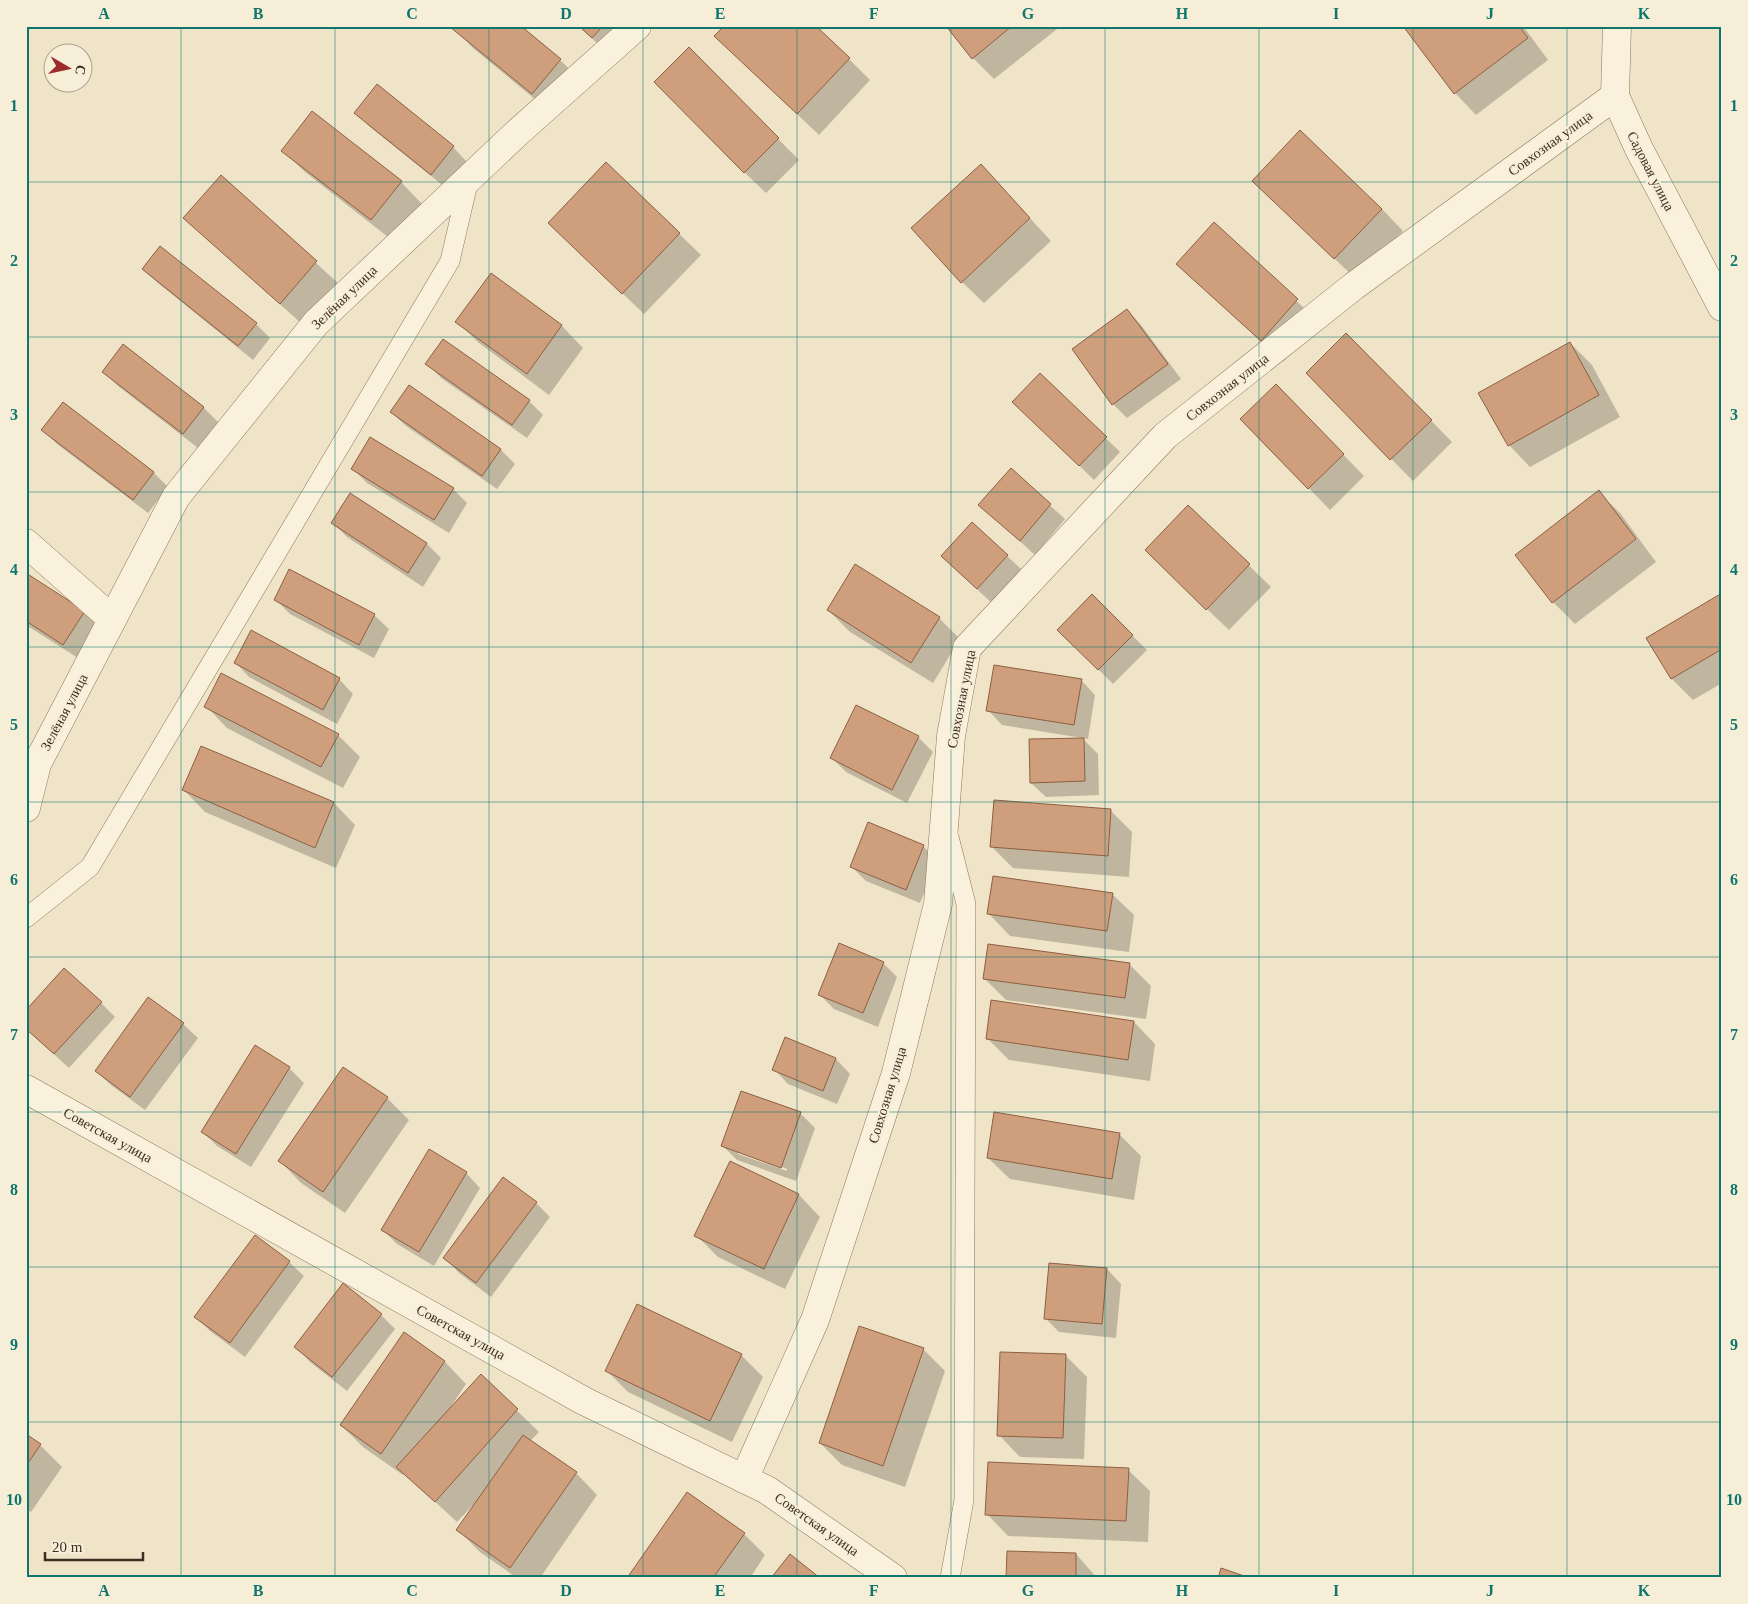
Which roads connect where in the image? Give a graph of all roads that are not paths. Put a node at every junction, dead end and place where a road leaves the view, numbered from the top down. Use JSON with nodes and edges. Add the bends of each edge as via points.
{"nodes":[{"id":1,"x":637,"y":26,"type":"edge"},
{"id":2,"x":1617,"y":26,"type":"edge"},
{"id":3,"x":1615,"y":96,"type":"junction"},
{"id":4,"x":469,"y":178,"type":"junction"},
{"id":5,"x":1722,"y":307,"type":"edge"},
{"id":6,"x":26,"y":543,"type":"edge"},
{"id":7,"x":112,"y":619,"type":"junction"},
{"id":8,"x":26,"y":808,"type":"edge"},
{"id":9,"x":945,"y":821,"type":"junction"},
{"id":10,"x":26,"y":918,"type":"edge"},
{"id":11,"x":26,"y":1089,"type":"edge"},
{"id":12,"x":744,"y":1479,"type":"junction"},
{"id":13,"x":893,"y":1578,"type":"edge"},
{"id":14,"x":950,"y":1578,"type":"edge"}],
"edges":[{"from":1,"to":4,"type":"street","name":"Зелёная улица"},
{"from":2,"to":3,"type":"street","name":"Садовая улица"},
{"from":3,"to":5,"type":"street","name":"Садовая улица","via":[[1638,149]]},
{"from":3,"to":9,"type":"street","name":"Совхозная улица","via":[[1354,286],[1165,436],[974,640],[967,648],[951,736]]},
{"from":4,"to":7,"type":"street","name":"Зелёная улица","via":[[316,323],[176,497]]},
{"from":4,"to":10,"type":"lane","via":[[450,261],[105,841],[90,866]]},
{"from":6,"to":7,"type":"street"},
{"from":7,"to":8,"type":"street","name":"Зелёная улица","via":[[36,764]]},
{"from":9,"to":12,"type":"street","name":"Совхозная улица","via":[[938,904],[896,1073],[815,1320]]},
{"from":9,"to":14,"type":"lane","via":[[966,904],[964,1500]]},
{"from":11,"to":12,"type":"street","name":"Советская улица","via":[[584,1401]]},
{"from":12,"to":13,"type":"street","name":"Советская улица","via":[[767,1490]]}]}
